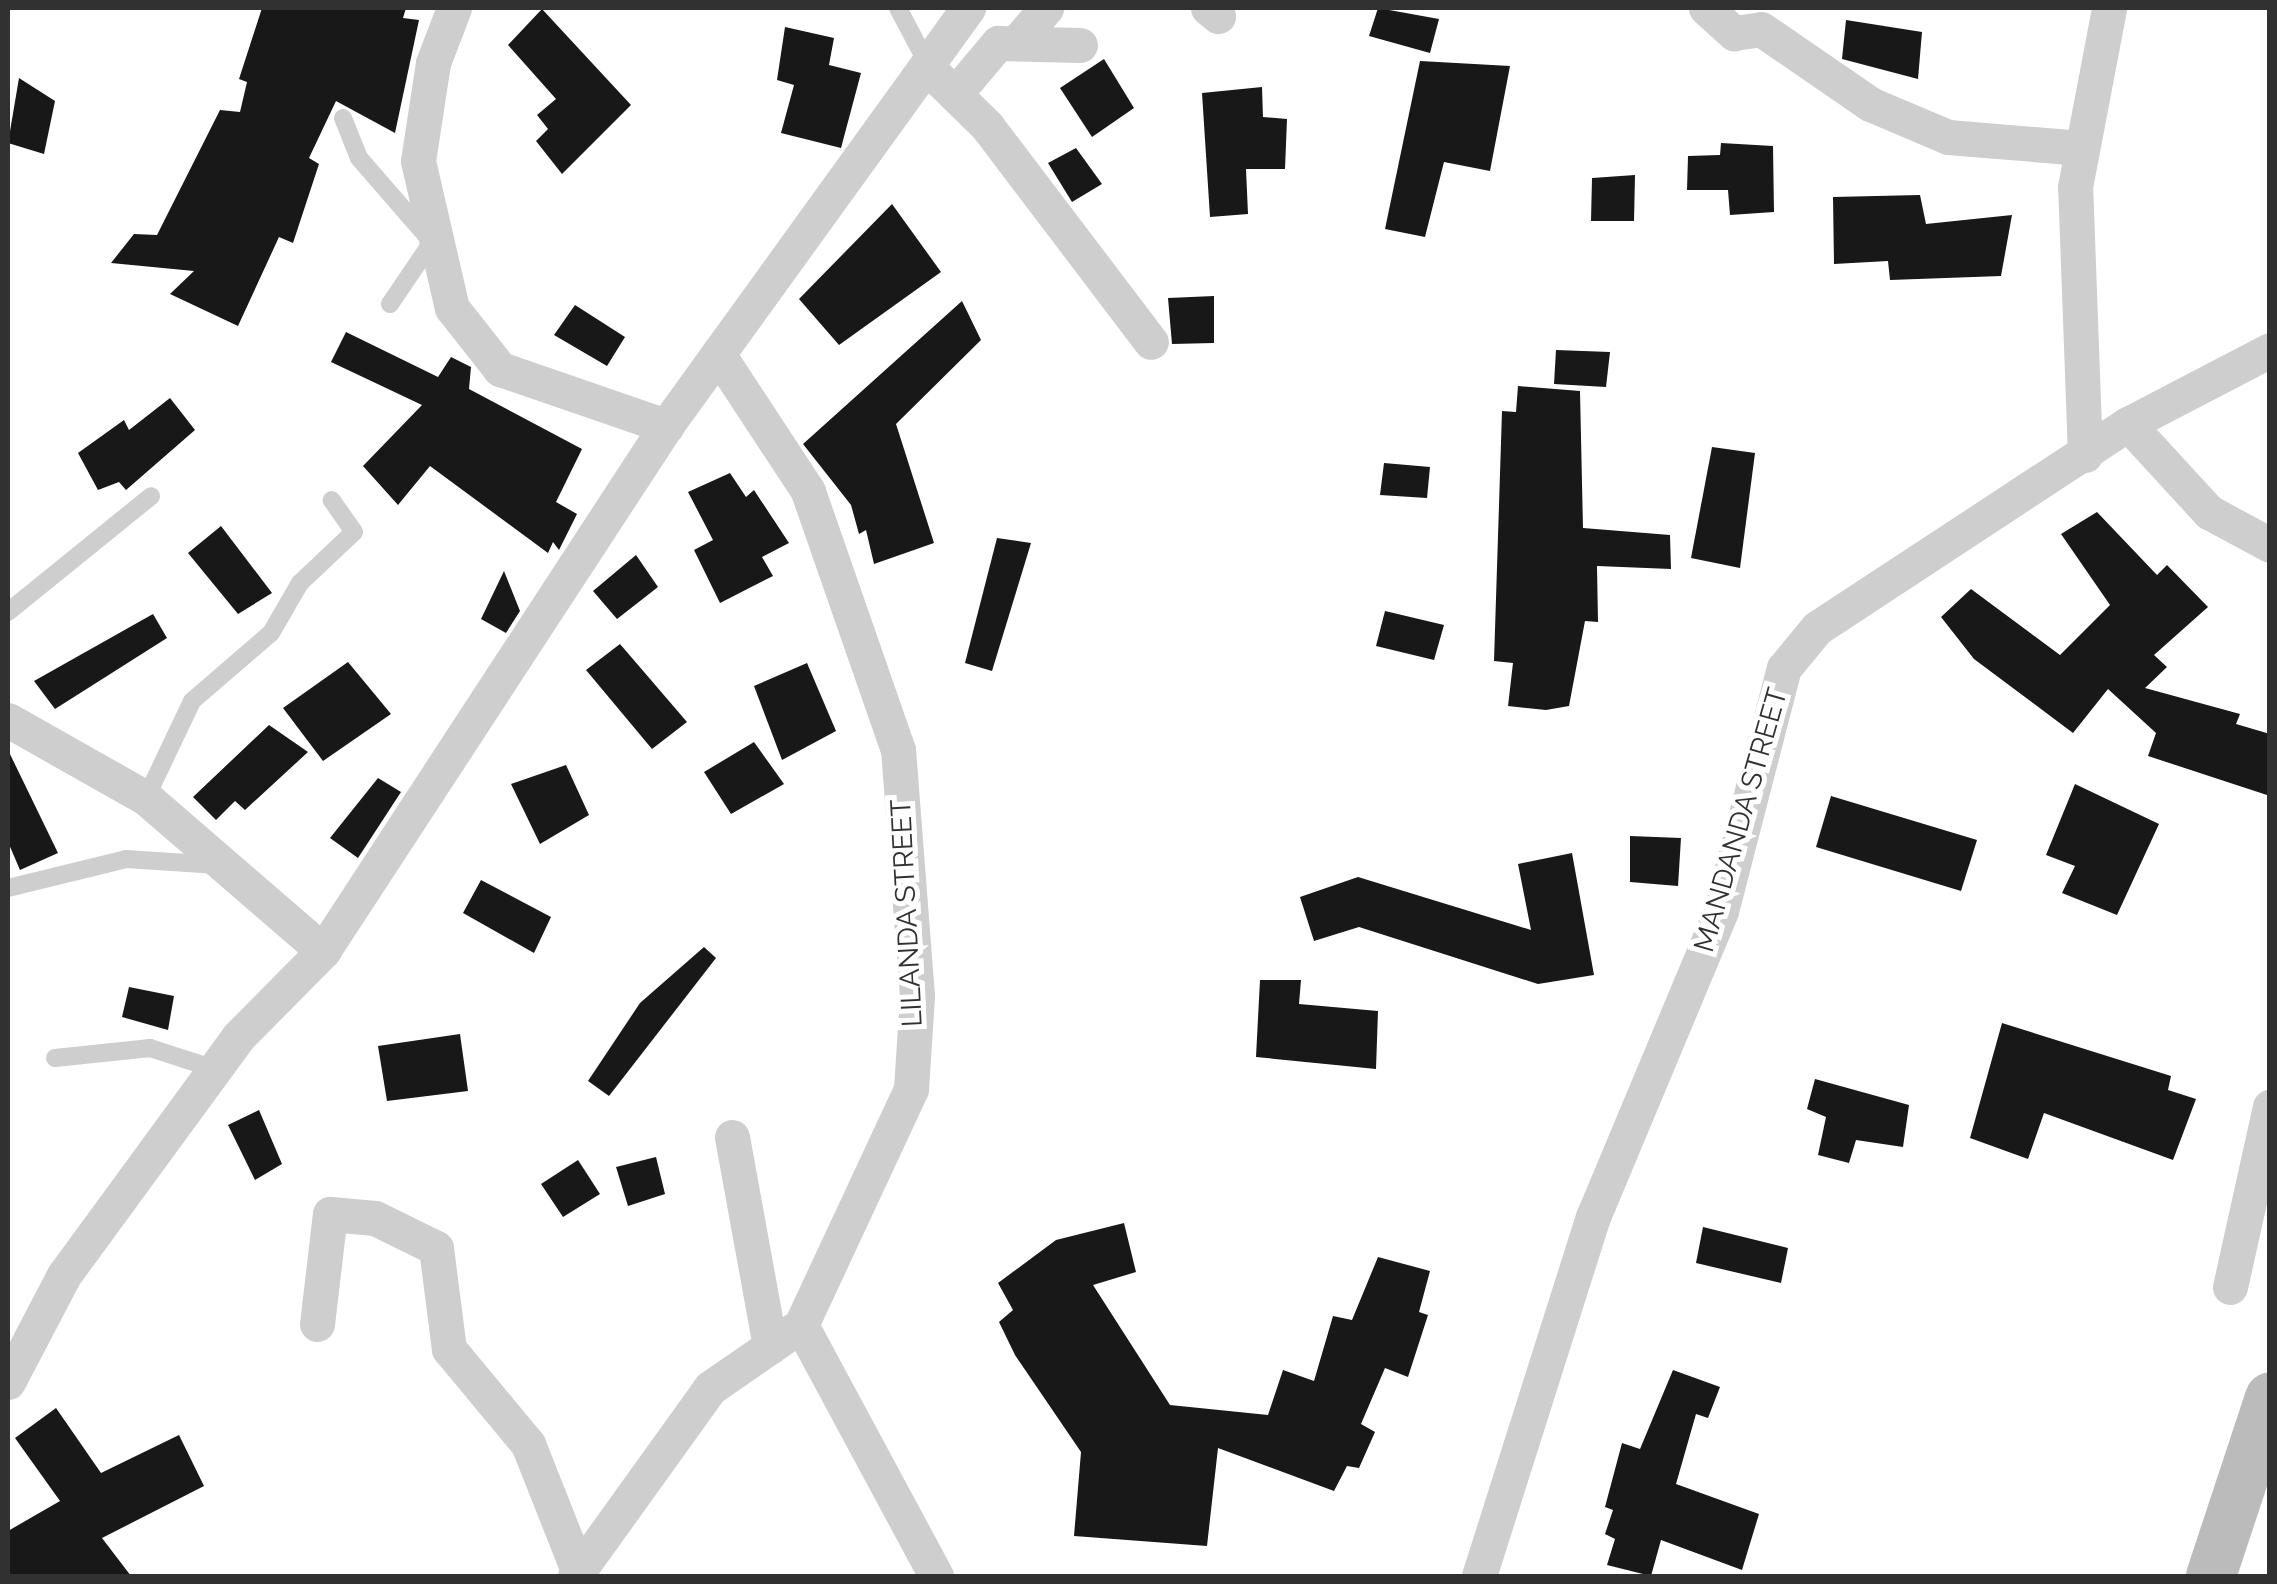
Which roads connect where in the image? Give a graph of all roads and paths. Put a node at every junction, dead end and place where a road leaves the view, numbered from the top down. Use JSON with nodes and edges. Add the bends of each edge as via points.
{"nodes":[{"id":1,"x":454,"y":8,"type":"edge"},
{"id":2,"x":898,"y":8,"type":"edge"},
{"id":3,"x":968,"y":8,"type":"edge"},
{"id":4,"x":1046,"y":8,"type":"edge"},
{"id":5,"x":1706,"y":8,"type":"edge"},
{"id":6,"x":2109,"y":8,"type":"edge"},
{"id":7,"x":1018,"y":42,"type":"junction"},
{"id":8,"x":1080,"y":45,"type":"dead end"},
{"id":9,"x":942,"y":82,"type":"junction"},
{"id":10,"x":343,"y":118,"type":"dead end"},
{"id":11,"x":2082,"y":148,"type":"junction"},
{"id":12,"x":432,"y":242,"type":"junction"},
{"id":13,"x":390,"y":304,"type":"dead end"},
{"id":14,"x":1152,"y":342,"type":"dead end"},
{"id":15,"x":2270,"y":350,"type":"edge"},
{"id":16,"x":718,"y":354,"type":"junction"},
{"id":17,"x":2128,"y":424,"type":"junction"},
{"id":18,"x":666,"y":426,"type":"junction"},
{"id":19,"x":2086,"y":456,"type":"junction"},
{"id":20,"x":151,"y":496,"type":"dead end"},
{"id":21,"x":332,"y":500,"type":"dead end"},
{"id":22,"x":2270,"y":545,"type":"edge"},
{"id":23,"x":8,"y":612,"type":"edge"},
{"id":24,"x":8,"y":720,"type":"edge"},
{"id":25,"x":146,"y":798,"type":"junction"},
{"id":26,"x":234,"y":866,"type":"junction"},
{"id":27,"x":8,"y":888,"type":"edge"},
{"id":28,"x":323,"y":951,"type":"junction"},
{"id":29,"x":54,"y":1058,"type":"dead end"},
{"id":30,"x":215,"y":1069,"type":"junction"},
{"id":31,"x":2270,"y":1106,"type":"edge"},
{"id":32,"x":732,"y":1136,"type":"dead end"},
{"id":33,"x":2230,"y":1287,"type":"dead end"},
{"id":34,"x":317,"y":1324,"type":"dead end"},
{"id":35,"x":802,"y":1325,"type":"junction"},
{"id":36,"x":770,"y":1346,"type":"junction"},
{"id":37,"x":8,"y":1382,"type":"edge"},
{"id":38,"x":2270,"y":1398,"type":"edge"},
{"id":39,"x":576,"y":1573,"type":"edge"},
{"id":40,"x":936,"y":1576,"type":"edge"},
{"id":41,"x":1478,"y":1576,"type":"edge"},
{"id":42,"x":2211,"y":1576,"type":"edge"}],
"edges":[{"from":1,"to":12,"type":"street","via":[[433,63],[418,161]]},
{"from":2,"to":9,"type":"lane"},
{"from":3,"to":9,"type":"street"},
{"from":4,"to":7,"type":"street"},
{"from":5,"to":11,"type":"street","via":[[1734,33],[1761,30],[1870,104],[1948,137]]},
{"from":6,"to":11,"type":"street"},
{"from":7,"to":8,"type":"street"},
{"from":7,"to":9,"type":"street","via":[[998,43]]},
{"from":9,"to":14,"type":"street"},
{"from":9,"to":16,"type":"street"},
{"from":10,"to":12,"type":"lane","via":[[359,158]]},
{"from":11,"to":19,"type":"street","via":[[2075,187]]},
{"from":12,"to":13,"type":"lane"},
{"from":12,"to":18,"type":"street","via":[[452,308],[500,369]]},
{"from":15,"to":17,"type":"street","name":"MANDANDA STREET"},
{"from":16,"to":18,"type":"street"},
{"from":16,"to":35,"type":"street","name":"LILANDA STREET","via":[[808,492],[898,750],[917,996],[911,1089]]},
{"from":17,"to":19,"type":"street","name":"MANDANDA STREET"},
{"from":17,"to":22,"type":"street","via":[[2209,512]]},
{"from":18,"to":28,"type":"street"},
{"from":19,"to":41,"type":"street","name":"MANDANDA STREET","via":[[1816,628],[1784,668],[1721,911],[1592,1217]]},
{"from":20,"to":23,"type":"lane"},
{"from":21,"to":25,"type":"lane","via":[[354,532],[300,583],[271,633],[192,701]]},
{"from":24,"to":25,"type":"street"},
{"from":25,"to":26,"type":"street"},
{"from":26,"to":27,"type":"lane","via":[[126,859]]},
{"from":26,"to":28,"type":"street"},
{"from":28,"to":30,"type":"street"},
{"from":29,"to":30,"type":"lane","via":[[150,1048]]},
{"from":30,"to":37,"type":"street","via":[[64,1275]]},
{"from":31,"to":33,"type":"street"},
{"from":32,"to":36,"type":"street"},
{"from":34,"to":39,"type":"street","via":[[330,1214],[375,1218],[436,1248],[449,1349],[528,1444]]},
{"from":35,"to":36,"type":"street"},
{"from":35,"to":40,"type":"street"},
{"from":36,"to":39,"type":"street","via":[[710,1388]]},
{"from":38,"to":42,"type":"main road"}]}
